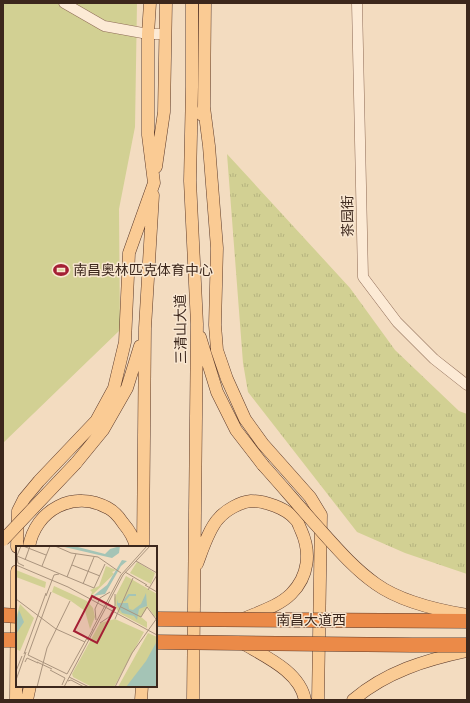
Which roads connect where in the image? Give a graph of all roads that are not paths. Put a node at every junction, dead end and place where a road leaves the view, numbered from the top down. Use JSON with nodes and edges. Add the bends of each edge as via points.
{"nodes":[{"id":1,"x":64,"y":3,"type":"edge"},
{"id":2,"x":150,"y":3,"type":"edge"},
{"id":3,"x":166,"y":3,"type":"edge"},
{"id":4,"x":192,"y":3,"type":"edge"},
{"id":5,"x":205,"y":3,"type":"edge"},
{"id":6,"x":357,"y":3,"type":"edge"},
{"id":7,"x":148,"y":34,"type":"junction"},
{"id":8,"x":165,"y":34,"type":"junction"},
{"id":9,"x":204,"y":107,"type":"junction"},
{"id":10,"x":190,"y":181,"type":"junction"},
{"id":11,"x":154,"y":183,"type":"junction"},
{"id":12,"x":197,"y":324,"type":"junction"},
{"id":13,"x":145,"y":328,"type":"junction"},
{"id":14,"x":467,"y":385,"type":"edge"},
{"id":15,"x":3,"y":540,"type":"edge"},
{"id":16,"x":17,"y":546,"type":"edge"},
{"id":17,"x":29,"y":546,"type":"edge"},
{"id":18,"x":136,"y":546,"type":"edge"},
{"id":19,"x":143,"y":546,"type":"edge"},
{"id":20,"x":194,"y":571,"type":"junction"},
{"id":21,"x":3,"y":615,"type":"edge"},
{"id":22,"x":467,"y":615,"type":"edge"},
{"id":23,"x":16,"y":616,"type":"edge"},
{"id":24,"x":157,"y":619,"type":"edge"},
{"id":25,"x":242,"y":619,"type":"junction"},
{"id":26,"x":467,"y":621,"type":"edge"},
{"id":27,"x":3,"y":640,"type":"edge"},
{"id":28,"x":16,"y":640,"type":"edge"},
{"id":29,"x":157,"y":642,"type":"edge"},
{"id":30,"x":244,"y":644,"type":"junction"},
{"id":31,"x":467,"y":645,"type":"edge"},
{"id":32,"x":467,"y":651,"type":"edge"},
{"id":33,"x":194,"y":682,"type":"junction"},
{"id":34,"x":16,"y":687,"type":"edge"},
{"id":35,"x":30,"y":687,"type":"edge"},
{"id":36,"x":16,"y":700,"type":"edge"},
{"id":37,"x":27,"y":700,"type":"edge"},
{"id":38,"x":193,"y":700,"type":"edge"},
{"id":39,"x":199,"y":700,"type":"edge"},
{"id":40,"x":306,"y":700,"type":"edge"},
{"id":41,"x":318,"y":700,"type":"edge"},
{"id":42,"x":352,"y":700,"type":"edge"}],
"edges":[{"from":1,"to":7,"type":"street","via":[[104,26]]},
{"from":2,"to":7,"type":"main road"},
{"from":3,"to":8,"type":"main road"},
{"from":4,"to":10,"type":"main road","name":"三清山大道"},
{"from":5,"to":9,"type":"main road"},
{"from":6,"to":14,"type":"street","name":"茶园街","via":[[363,277],[397,322],[434,359]]},
{"from":7,"to":8,"type":"street"},
{"from":7,"to":11,"type":"main road","via":[[148,135]]},
{"from":8,"to":11,"type":"main road","via":[[164,112]]},
{"from":9,"to":10,"type":"main road"},
{"from":9,"to":41,"type":"main road","via":[[217,248],[217,350],[245,419],[263,444],[310,497],[320,515]]},
{"from":10,"to":12,"type":"main road","name":"三清山大道"},
{"from":11,"to":13,"type":"main road"},
{"from":11,"to":16,"type":"main road","via":[[129,253],[125,342],[114,388],[96,420],[24,499],[18,511]]},
{"from":12,"to":20,"type":"main road","name":"三清山大道"},
{"from":12,"to":22,"type":"main road","bridge":true,"via":[[217,392],[236,430],[263,465],[330,541],[376,584],[404,598],[436,609]]},
{"from":13,"to":15,"type":"main road","bridge":true,"via":[[127,388],[103,430],[76,463]]},
{"from":13,"to":19,"type":"main road"},
{"from":17,"to":18,"type":"main road","via":[[32,533],[54,507],[84,500],[109,508],[128,528]]},
{"from":20,"to":25,"type":"main road","via":[[207,538],[219,518],[233,507],[250,501],[267,504],[284,510],[296,519],[308,552],[302,580],[291,594],[276,604]]},
{"from":20,"to":33,"type":"main road","name":"三清山大道"},
{"from":21,"to":23,"type":"highway","bridge":true},
{"from":24,"to":25,"type":"highway","name":"南昌大道西","bridge":true},
{"from":25,"to":26,"type":"highway","name":"南昌大道西","bridge":true},
{"from":27,"to":28,"type":"highway","bridge":true},
{"from":29,"to":30,"type":"highway","name":"南昌大道西","bridge":true},
{"from":30,"to":31,"type":"highway","name":"南昌大道西","bridge":true},
{"from":30,"to":40,"type":"main road","via":[[288,672],[300,686]]},
{"from":32,"to":42,"type":"main road","via":[[405,668],[382,679]]},
{"from":33,"to":38,"type":"main road"},
{"from":33,"to":39,"type":"main road"},
{"from":34,"to":36,"type":"main road"},
{"from":35,"to":37,"type":"main road"}]}
